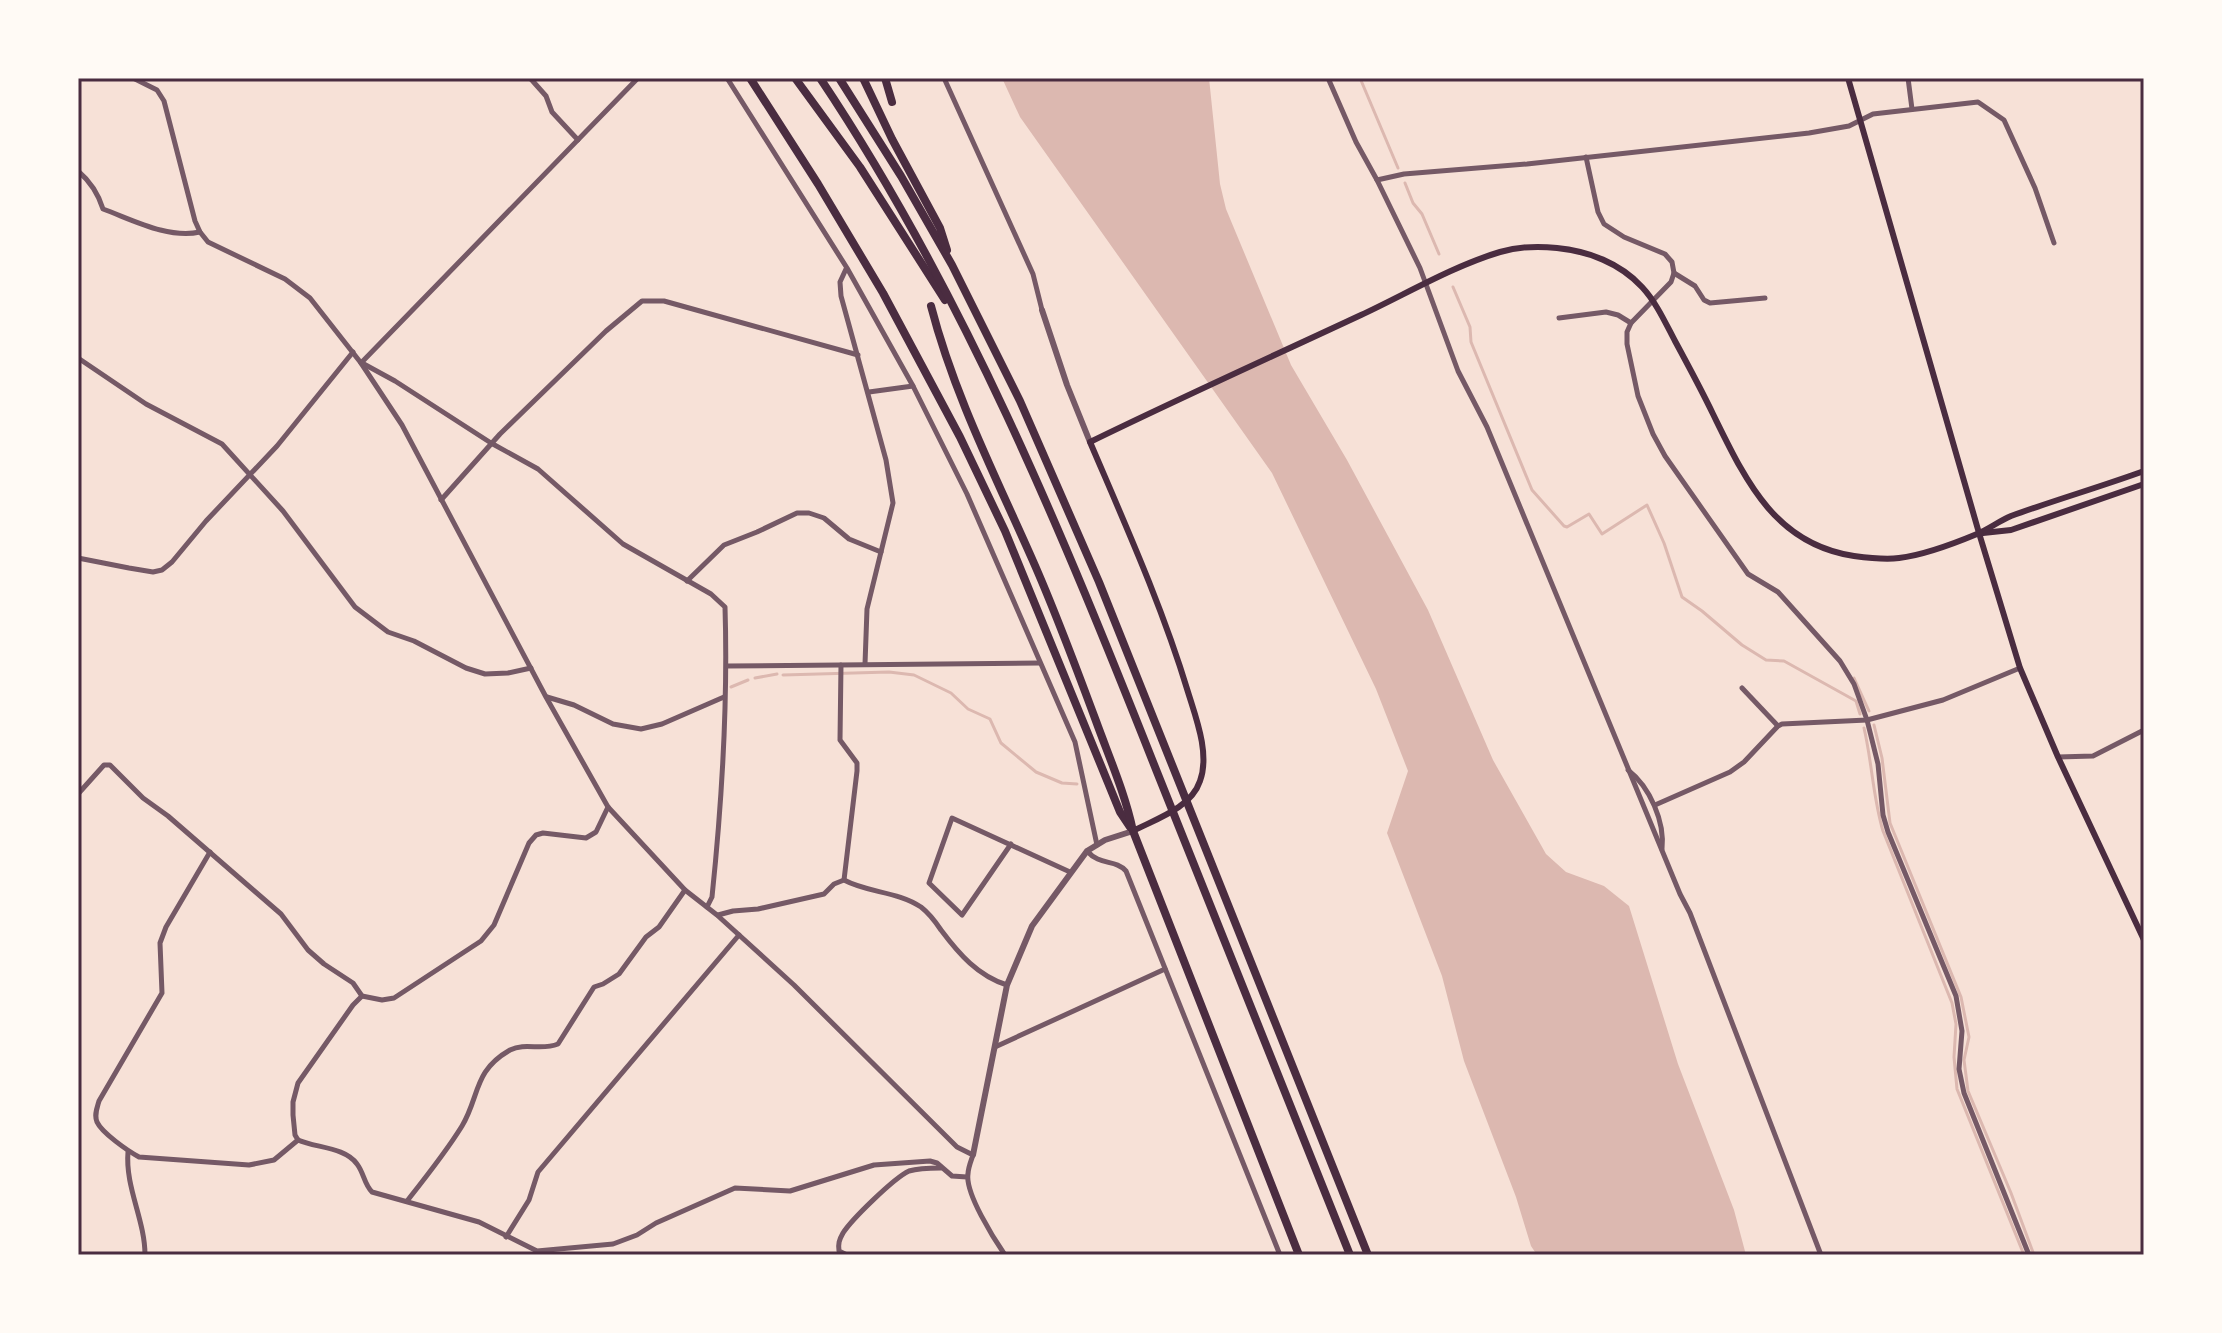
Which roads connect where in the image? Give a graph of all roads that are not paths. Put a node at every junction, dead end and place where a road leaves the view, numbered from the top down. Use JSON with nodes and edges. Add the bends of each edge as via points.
{"nodes":[{"id":1,"x":133,"y":78,"type":"edge"},
{"id":2,"x":530,"y":78,"type":"edge"},
{"id":3,"x":638,"y":78,"type":"edge"},
{"id":4,"x":727,"y":78,"type":"edge"},
{"id":5,"x":750,"y":78,"type":"edge"},
{"id":6,"x":795,"y":78,"type":"edge"},
{"id":7,"x":820,"y":78,"type":"edge"},
{"id":8,"x":839,"y":78,"type":"edge"},
{"id":9,"x":863,"y":78,"type":"edge"},
{"id":10,"x":885,"y":78,"type":"edge"},
{"id":11,"x":944,"y":78,"type":"edge"},
{"id":12,"x":1328,"y":78,"type":"edge"},
{"id":13,"x":1848,"y":78,"type":"edge"},
{"id":14,"x":1908,"y":78,"type":"edge"},
{"id":15,"x":892,"y":102,"type":"dead end"},
{"id":16,"x":1912,"y":109,"type":"junction"},
{"id":17,"x":1860,"y":121,"type":"junction"},
{"id":18,"x":578,"y":140,"type":"junction"},
{"id":19,"x":1586,"y":157,"type":"junction"},
{"id":20,"x":78,"y":171,"type":"edge"},
{"id":21,"x":1377,"y":180,"type":"junction"},
{"id":22,"x":200,"y":232,"type":"junction"},
{"id":23,"x":2054,"y":243,"type":"dead end"},
{"id":24,"x":952,"y":265,"type":"junction"},
{"id":25,"x":847,"y":268,"type":"junction"},
{"id":26,"x":1674,"y":273,"type":"junction"},
{"id":27,"x":1427,"y":284,"type":"junction"},
{"id":28,"x":1765,"y":298,"type":"dead end"},
{"id":29,"x":1653,"y":302,"type":"junction"},
{"id":30,"x":931,"y":306,"type":"dead end"},
{"id":31,"x":1042,"y":310,"type":"joint"},
{"id":32,"x":1559,"y":318,"type":"dead end"},
{"id":33,"x":1631,"y":323,"type":"junction"},
{"id":34,"x":1446,"y":339,"type":"junction"},
{"id":35,"x":1441,"y":346,"type":"dead end"},
{"id":36,"x":353,"y":352,"type":"junction"},
{"id":37,"x":858,"y":355,"type":"junction"},
{"id":38,"x":78,"y":358,"type":"edge"},
{"id":39,"x":981,"y":358,"type":"junction"},
{"id":40,"x":361,"y":363,"type":"junction"},
{"id":41,"x":913,"y":386,"type":"junction"},
{"id":42,"x":869,"y":392,"type":"junction"},
{"id":43,"x":1090,"y":442,"type":"junction"},
{"id":44,"x":491,"y":443,"type":"junction"},
{"id":45,"x":2144,"y":471,"type":"edge"},
{"id":46,"x":251,"y":475,"type":"junction"},
{"id":47,"x":2144,"y":484,"type":"edge"},
{"id":48,"x":441,"y":500,"type":"junction"},
{"id":49,"x":1979,"y":533,"type":"junction"},
{"id":50,"x":881,"y":552,"type":"junction"},
{"id":51,"x":78,"y":558,"type":"edge"},
{"id":52,"x":687,"y":581,"type":"junction"},
{"id":53,"x":1040,"y":663,"type":"junction"},
{"id":54,"x":865,"y":664,"type":"junction"},
{"id":55,"x":841,"y":665,"type":"junction"},
{"id":56,"x":727,"y":666,"type":"junction"},
{"id":57,"x":531,"y":668,"type":"junction"},
{"id":58,"x":2020,"y":668,"type":"junction"},
{"id":59,"x":1742,"y":688,"type":"dead end"},
{"id":60,"x":546,"y":697,"type":"junction"},
{"id":61,"x":724,"y":697,"type":"junction"},
{"id":62,"x":1867,"y":720,"type":"junction"},
{"id":63,"x":1778,"y":726,"type":"junction"},
{"id":64,"x":2144,"y":730,"type":"edge"},
{"id":65,"x":2058,"y":757,"type":"junction"},
{"id":66,"x":1627,"y":769,"type":"junction"},
{"id":67,"x":78,"y":794,"type":"edge"},
{"id":68,"x":1655,"y":805,"type":"junction"},
{"id":69,"x":608,"y":807,"type":"junction"},
{"id":70,"x":1133,"y":831,"type":"junction"},
{"id":71,"x":1011,"y":844,"type":"junction"},
{"id":72,"x":1097,"y":845,"type":"junction"},
{"id":73,"x":1662,"y":850,"type":"junction"},
{"id":74,"x":1087,"y":851,"type":"junction"},
{"id":75,"x":210,"y":852,"type":"junction"},
{"id":76,"x":1070,"y":872,"type":"junction"},
{"id":77,"x":844,"y":880,"type":"junction"},
{"id":78,"x":685,"y":890,"type":"junction"},
{"id":79,"x":707,"y":907,"type":"junction"},
{"id":80,"x":717,"y":915,"type":"junction"},
{"id":81,"x":739,"y":935,"type":"junction"},
{"id":82,"x":2144,"y":940,"type":"edge"},
{"id":83,"x":1165,"y":969,"type":"junction"},
{"id":84,"x":1007,"y":985,"type":"junction"},
{"id":85,"x":362,"y":996,"type":"junction"},
{"id":86,"x":994,"y":1047,"type":"junction"},
{"id":87,"x":298,"y":1140,"type":"junction"},
{"id":88,"x":128,"y":1152,"type":"junction"},
{"id":89,"x":973,"y":1155,"type":"junction"},
{"id":90,"x":942,"y":1168,"type":"junction"},
{"id":91,"x":967,"y":1177,"type":"junction"},
{"id":92,"x":407,"y":1201,"type":"junction"},
{"id":93,"x":506,"y":1237,"type":"junction"},
{"id":94,"x":145,"y":1255,"type":"edge"},
{"id":95,"x":847,"y":1255,"type":"edge"},
{"id":96,"x":1005,"y":1255,"type":"edge"},
{"id":97,"x":1280,"y":1255,"type":"edge"},
{"id":98,"x":1299,"y":1255,"type":"edge"},
{"id":99,"x":1350,"y":1255,"type":"edge"},
{"id":100,"x":1368,"y":1255,"type":"edge"},
{"id":101,"x":1821,"y":1255,"type":"edge"},
{"id":102,"x":2029,"y":1255,"type":"edge"}],
"edges":[{"from":1,"to":22,"type":"street","via":[[157,90],[164,101]]},
{"from":2,"to":18,"type":"street"},
{"from":3,"to":18,"type":"street"},
{"from":4,"to":25,"type":"street"},
{"from":5,"to":70,"type":"highway","via":[[883,293],[960,437],[1005,531],[1120,812]]},
{"from":6,"to":39,"type":"highway","via":[[878,195]]},
{"from":7,"to":39,"type":"highway","via":[[906,218]]},
{"from":8,"to":24,"type":"highway"},
{"from":9,"to":24,"type":"highway","via":[[940,228]]},
{"from":10,"to":15,"type":"highway"},
{"from":11,"to":31,"type":"street","via":[[1033,274]]},
{"from":12,"to":21,"type":"street"},
{"from":13,"to":17,"type":"main road"},
{"from":14,"to":16,"type":"street"},
{"from":16,"to":17,"type":"street"},
{"from":16,"to":23,"type":"street","via":[[1978,102],[2004,120]]},
{"from":17,"to":19,"type":"street","via":[[1809,133]]},
{"from":17,"to":49,"type":"main road"},
{"from":18,"to":40,"type":"street"},
{"from":19,"to":21,"type":"street"},
{"from":19,"to":26,"type":"street","via":[[1604,224],[1665,254]]},
{"from":20,"to":22,"type":"street","via":[[98,194],[103,209],[156,229]]},
{"from":21,"to":27,"type":"street"},
{"from":22,"to":36,"type":"street","via":[[217,248],[296,286]]},
{"from":24,"to":100,"type":"highway","via":[[1059,488]]},
{"from":25,"to":37,"type":"street","via":[[841,296]]},
{"from":25,"to":41,"type":"street"},
{"from":26,"to":28,"type":"street","via":[[1710,303]]},
{"from":26,"to":29,"type":"street"},
{"from":27,"to":29,"type":"main road","via":[[1502,251],[1556,247],[1611,263]]},
{"from":27,"to":34,"type":"street"},
{"from":27,"to":43,"type":"main road"},
{"from":29,"to":33,"type":"street"},
{"from":29,"to":49,"type":"main road","via":[[1755,492],[1800,536],[1824,548],[1872,559],[1923,553]]},
{"from":30,"to":70,"type":"highway","via":[[961,400],[1087,695]]},
{"from":31,"to":43,"type":"street"},
{"from":32,"to":33,"type":"street","via":[[1606,312]]},
{"from":33,"to":62,"type":"street","via":[[1627,344],[1638,396],[1659,445],[1748,574],[1778,592],[1840,661]]},
{"from":34,"to":35,"type":"street"},
{"from":34,"to":66,"type":"street"},
{"from":36,"to":40,"type":"street"},
{"from":36,"to":46,"type":"street"},
{"from":37,"to":42,"type":"street"},
{"from":37,"to":44,"type":"street","via":[[664,301],[642,301]]},
{"from":38,"to":46,"type":"street","via":[[146,404],[222,444]]},
{"from":39,"to":99,"type":"highway","via":[[1078,575]]},
{"from":40,"to":44,"type":"street"},
{"from":40,"to":48,"type":"street","via":[[402,425]]},
{"from":41,"to":42,"type":"street"},
{"from":41,"to":53,"type":"street","via":[[967,494]]},
{"from":42,"to":50,"type":"street","via":[[893,503]]},
{"from":43,"to":70,"type":"main road","via":[[1176,649],[1202,746],[1196,791],[1178,808]]},
{"from":44,"to":48,"type":"street"},
{"from":44,"to":52,"type":"street","via":[[538,469],[623,544]]},
{"from":45,"to":49,"type":"main road","via":[[2007,518]]},
{"from":46,"to":51,"type":"street","via":[[162,570]]},
{"from":46,"to":57,"type":"street","via":[[370,620],[485,674]]},
{"from":47,"to":49,"type":"main road","via":[[2011,530]]},
{"from":48,"to":57,"type":"street"},
{"from":49,"to":58,"type":"main road"},
{"from":50,"to":52,"type":"street","via":[[849,539],[816,514],[797,513],[724,545]]},
{"from":50,"to":54,"type":"street","via":[[867,609]]},
{"from":52,"to":56,"type":"street","via":[[725,607]]},
{"from":53,"to":54,"type":"street"},
{"from":53,"to":72,"type":"street","via":[[1075,742]]},
{"from":54,"to":55,"type":"street"},
{"from":55,"to":56,"type":"street"},
{"from":55,"to":77,"type":"street","via":[[840,740],[857,763]]},
{"from":56,"to":61,"type":"street"},
{"from":57,"to":60,"type":"street"},
{"from":58,"to":62,"type":"street","via":[[1943,700]]},
{"from":58,"to":65,"type":"main road"},
{"from":59,"to":63,"type":"street"},
{"from":60,"to":61,"type":"street","via":[[637,729]]},
{"from":60,"to":69,"type":"street"},
{"from":61,"to":79,"type":"street","via":[[719,829]]},
{"from":62,"to":63,"type":"street"},
{"from":62,"to":102,"type":"street","via":[[1888,832],[1956,996],[1964,1093]]},
{"from":63,"to":68,"type":"street","via":[[1730,772]]},
{"from":64,"to":65,"type":"street","via":[[2093,756]]},
{"from":65,"to":82,"type":"main road"},
{"from":66,"to":68,"type":"street"},
{"from":66,"to":73,"type":"street"},
{"from":67,"to":75,"type":"street","via":[[104,765],[110,765]]},
{"from":68,"to":73,"type":"street"},
{"from":69,"to":78,"type":"street"},
{"from":69,"to":85,"type":"street","via":[[596,832],[586,838],[536,835],[494,925],[481,941],[394,998]]},
{"from":70,"to":72,"type":"street"},
{"from":70,"to":98,"type":"highway"},
{"from":71,"to":71,"type":"street","via":[[962,915],[929,883],[952,818]]},
{"from":71,"to":76,"type":"street"},
{"from":72,"to":74,"type":"street"},
{"from":73,"to":101,"type":"street"},
{"from":74,"to":76,"type":"street"},
{"from":74,"to":83,"type":"street","via":[[1095,860],[1126,871]]},
{"from":75,"to":85,"type":"street"},
{"from":75,"to":88,"type":"street","via":[[160,943],[162,993],[95,1114],[98,1124]]},
{"from":76,"to":84,"type":"street","via":[[1032,926]]},
{"from":77,"to":80,"type":"street","via":[[824,894]]},
{"from":77,"to":84,"type":"street","via":[[920,907],[981,974]]},
{"from":78,"to":79,"type":"street"},
{"from":78,"to":92,"type":"street","via":[[619,974],[594,987],[558,1044],[513,1049],[493,1062],[481,1078],[464,1124]]},
{"from":79,"to":80,"type":"street"},
{"from":80,"to":81,"type":"street"},
{"from":81,"to":89,"type":"street","via":[[957,1147]]},
{"from":81,"to":93,"type":"street","via":[[538,1172],[529,1200]]},
{"from":83,"to":86,"type":"street"},
{"from":83,"to":97,"type":"street"},
{"from":84,"to":86,"type":"street"},
{"from":85,"to":87,"type":"street","via":[[298,1083],[293,1102]]},
{"from":86,"to":89,"type":"street"},
{"from":87,"to":88,"type":"street","via":[[274,1160],[249,1165]]},
{"from":87,"to":92,"type":"street","via":[[347,1156],[357,1162],[372,1192]]},
{"from":88,"to":94,"type":"street"},
{"from":89,"to":91,"type":"street"},
{"from":90,"to":91,"type":"street","via":[[952,1176]]},
{"from":90,"to":93,"type":"street","via":[[930,1161],[874,1165],[790,1191],[735,1188],[613,1244],[537,1251]]},
{"from":90,"to":95,"type":"street","via":[[913,1170],[885,1189],[845,1230],[838,1246]]},
{"from":91,"to":96,"type":"street"},
{"from":92,"to":93,"type":"street","via":[[479,1222]]}]}
